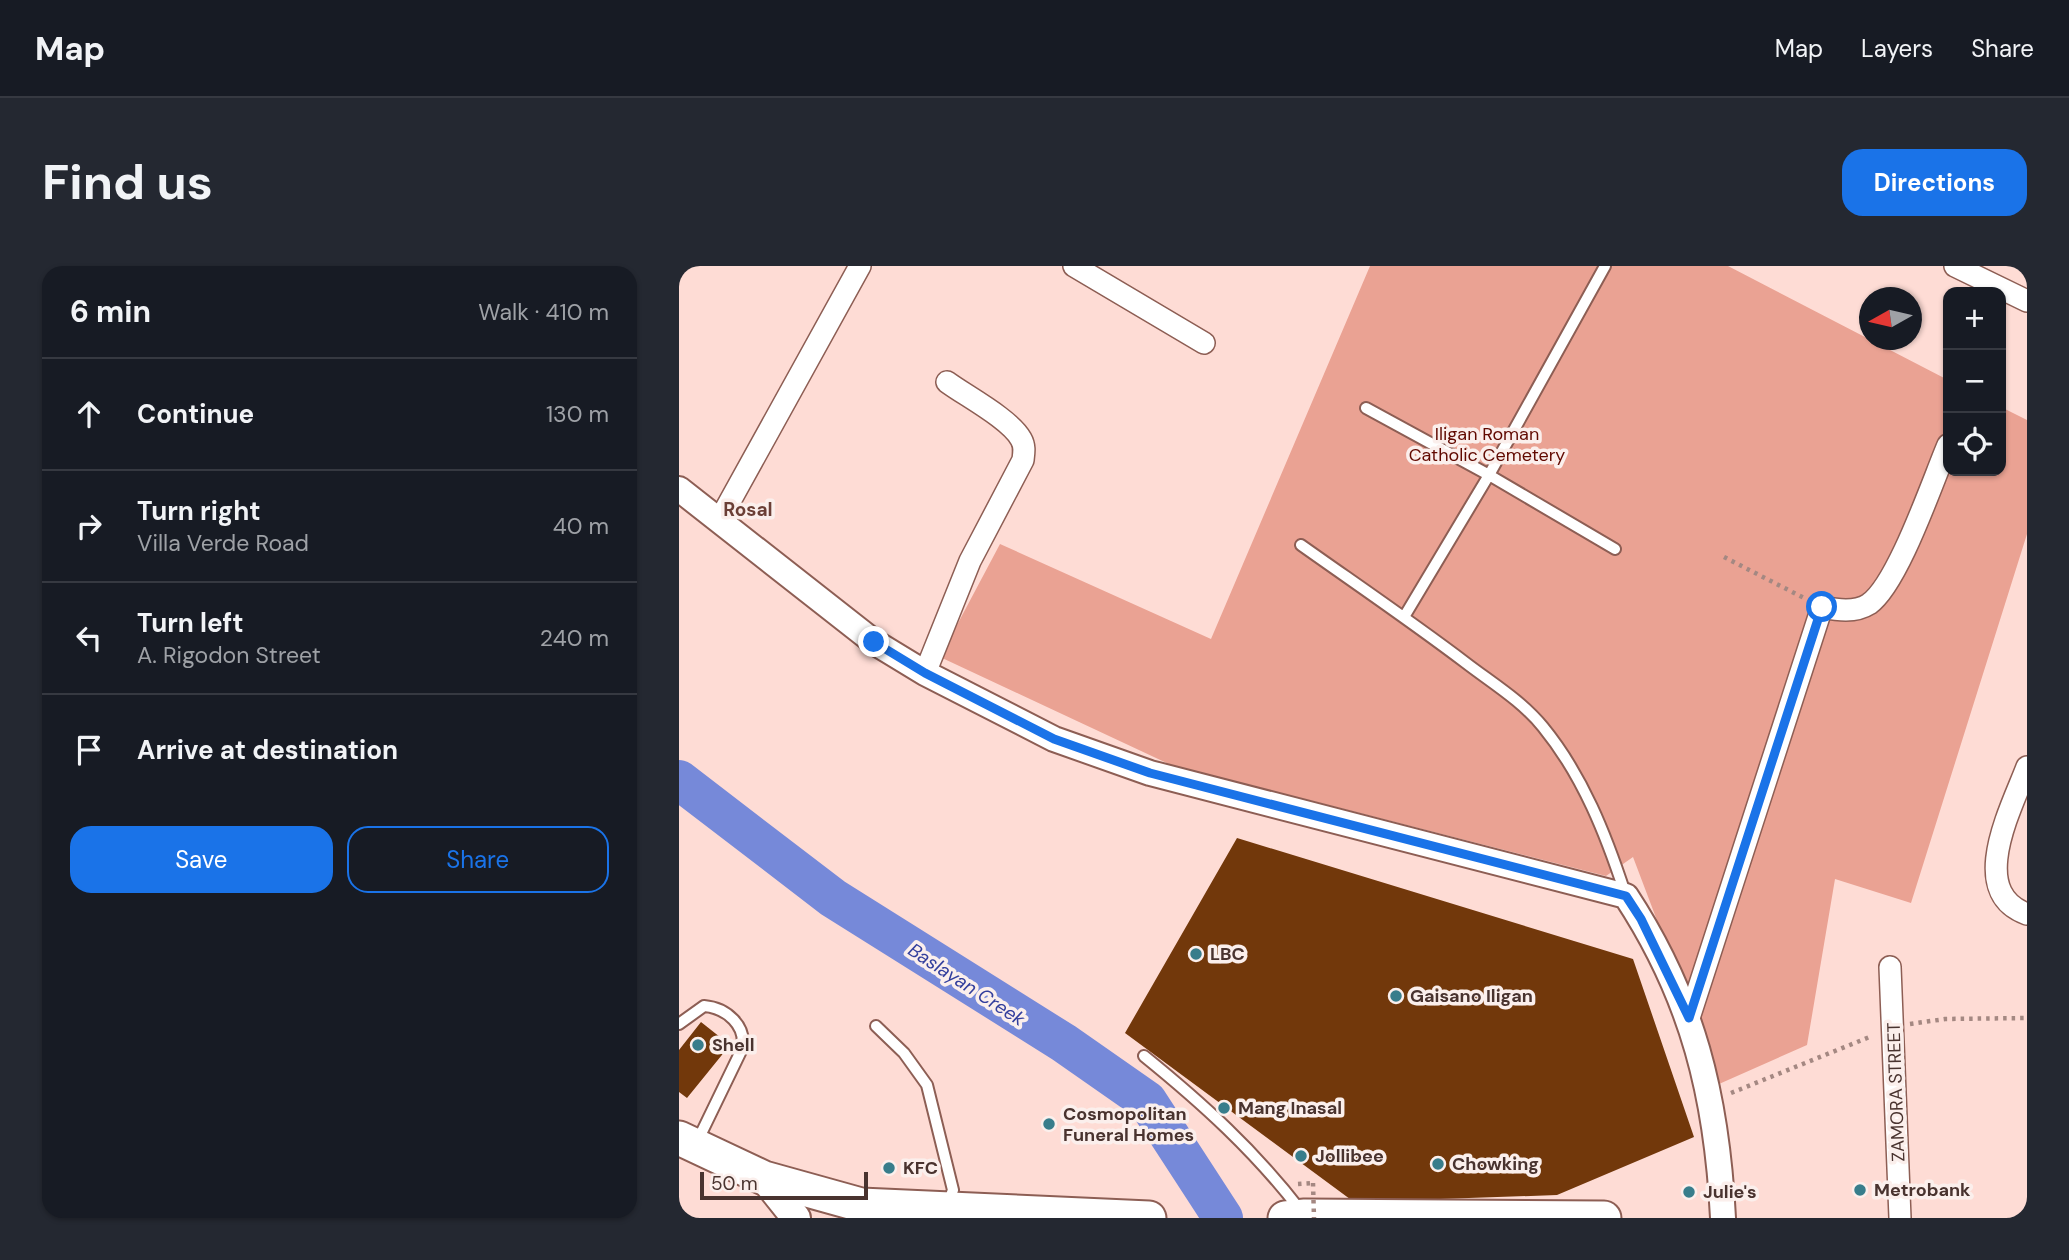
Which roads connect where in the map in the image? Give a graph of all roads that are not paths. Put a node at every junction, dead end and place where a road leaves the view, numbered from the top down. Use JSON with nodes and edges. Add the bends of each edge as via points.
{"nodes":[{"id":1,"x":860,"y":266,"type":"edge"},
{"id":2,"x":1074,"y":266,"type":"edge"},
{"id":3,"x":1605,"y":266,"type":"edge"},
{"id":4,"x":1955,"y":266,"type":"edge"},
{"id":5,"x":2027,"y":301,"type":"edge"},
{"id":6,"x":1204,"y":343,"type":"dead end"},
{"id":7,"x":947,"y":382,"type":"dead end"},
{"id":8,"x":1366,"y":408,"type":"dead end"},
{"id":9,"x":1943,"y":457,"type":"edge"},
{"id":10,"x":1489,"y":475,"type":"junction"},
{"id":11,"x":679,"y":489,"type":"edge"},
{"id":12,"x":719,"y":521,"type":"junction"},
{"id":13,"x":1301,"y":545,"type":"dead end"},
{"id":14,"x":1615,"y":549,"type":"dead end"},
{"id":15,"x":1404,"y":617,"type":"junction"},
{"id":16,"x":925,"y":673,"type":"junction"},
{"id":17,"x":2027,"y":767,"type":"edge"},
{"id":18,"x":1626,"y":896,"type":"junction"},
{"id":19,"x":2027,"y":914,"type":"edge"},
{"id":20,"x":1890,"y":967,"type":"dead end"},
{"id":21,"x":1689,"y":1018,"type":"junction"},
{"id":22,"x":679,"y":1024,"type":"edge"},
{"id":23,"x":877,"y":1026,"type":"dead end"},
{"id":24,"x":1145,"y":1056,"type":"dead end"},
{"id":25,"x":687,"y":1143,"type":"edge"},
{"id":26,"x":764,"y":1178,"type":"junction"},
{"id":27,"x":942,"y":1214,"type":"edge"},
{"id":28,"x":1301,"y":1217,"type":"edge"},
{"id":29,"x":796,"y":1218,"type":"edge"},
{"id":30,"x":1149,"y":1218,"type":"edge"},
{"id":31,"x":1604,"y":1218,"type":"edge"},
{"id":32,"x":1723,"y":1218,"type":"edge"},
{"id":33,"x":1900,"y":1218,"type":"edge"}],
"edges":[{"from":1,"to":12,"type":"street"},
{"from":2,"to":6,"type":"street"},
{"from":3,"to":10,"type":"lane"},
{"from":4,"to":5,"type":"street"},
{"from":7,"to":16,"type":"street","via":[[1011,428],[1024,449],[1023,460],[945,616]]},
{"from":8,"to":10,"type":"lane"},
{"from":9,"to":21,"type":"street","via":[[1894,572],[1880,592],[1857,609],[1822,607]]},
{"from":10,"to":14,"type":"lane"},
{"from":10,"to":15,"type":"lane"},
{"from":11,"to":12,"type":"street"},
{"from":12,"to":16,"type":"street","via":[[874,642]]},
{"from":13,"to":15,"type":"lane"},
{"from":15,"to":18,"type":"lane","via":[[1519,703],[1543,727],[1590,801]]},
{"from":16,"to":18,"type":"street","via":[[1054,739],[1150,773]]},
{"from":17,"to":19,"type":"street","via":[[1996,858],[2003,897]]},
{"from":18,"to":21,"type":"street"},
{"from":20,"to":33,"type":"street","name":"ZAMORA STREET"},
{"from":21,"to":32,"type":"street","via":[[1710,1101]]},
{"from":22,"to":25,"type":"lane","via":[[704,1006],[714,1007],[740,1024],[745,1036],[742,1049]]},
{"from":23,"to":27,"type":"lane","via":[[927,1085],[953,1190]]},
{"from":24,"to":28,"type":"lane","via":[[1214,1113],[1263,1164]]},
{"from":25,"to":26,"type":"highway"},
{"from":26,"to":27,"type":"highway","via":[[861,1205]]},
{"from":26,"to":29,"type":"main road"},
{"from":27,"to":30,"type":"highway"},
{"from":28,"to":31,"type":"highway"}]}
